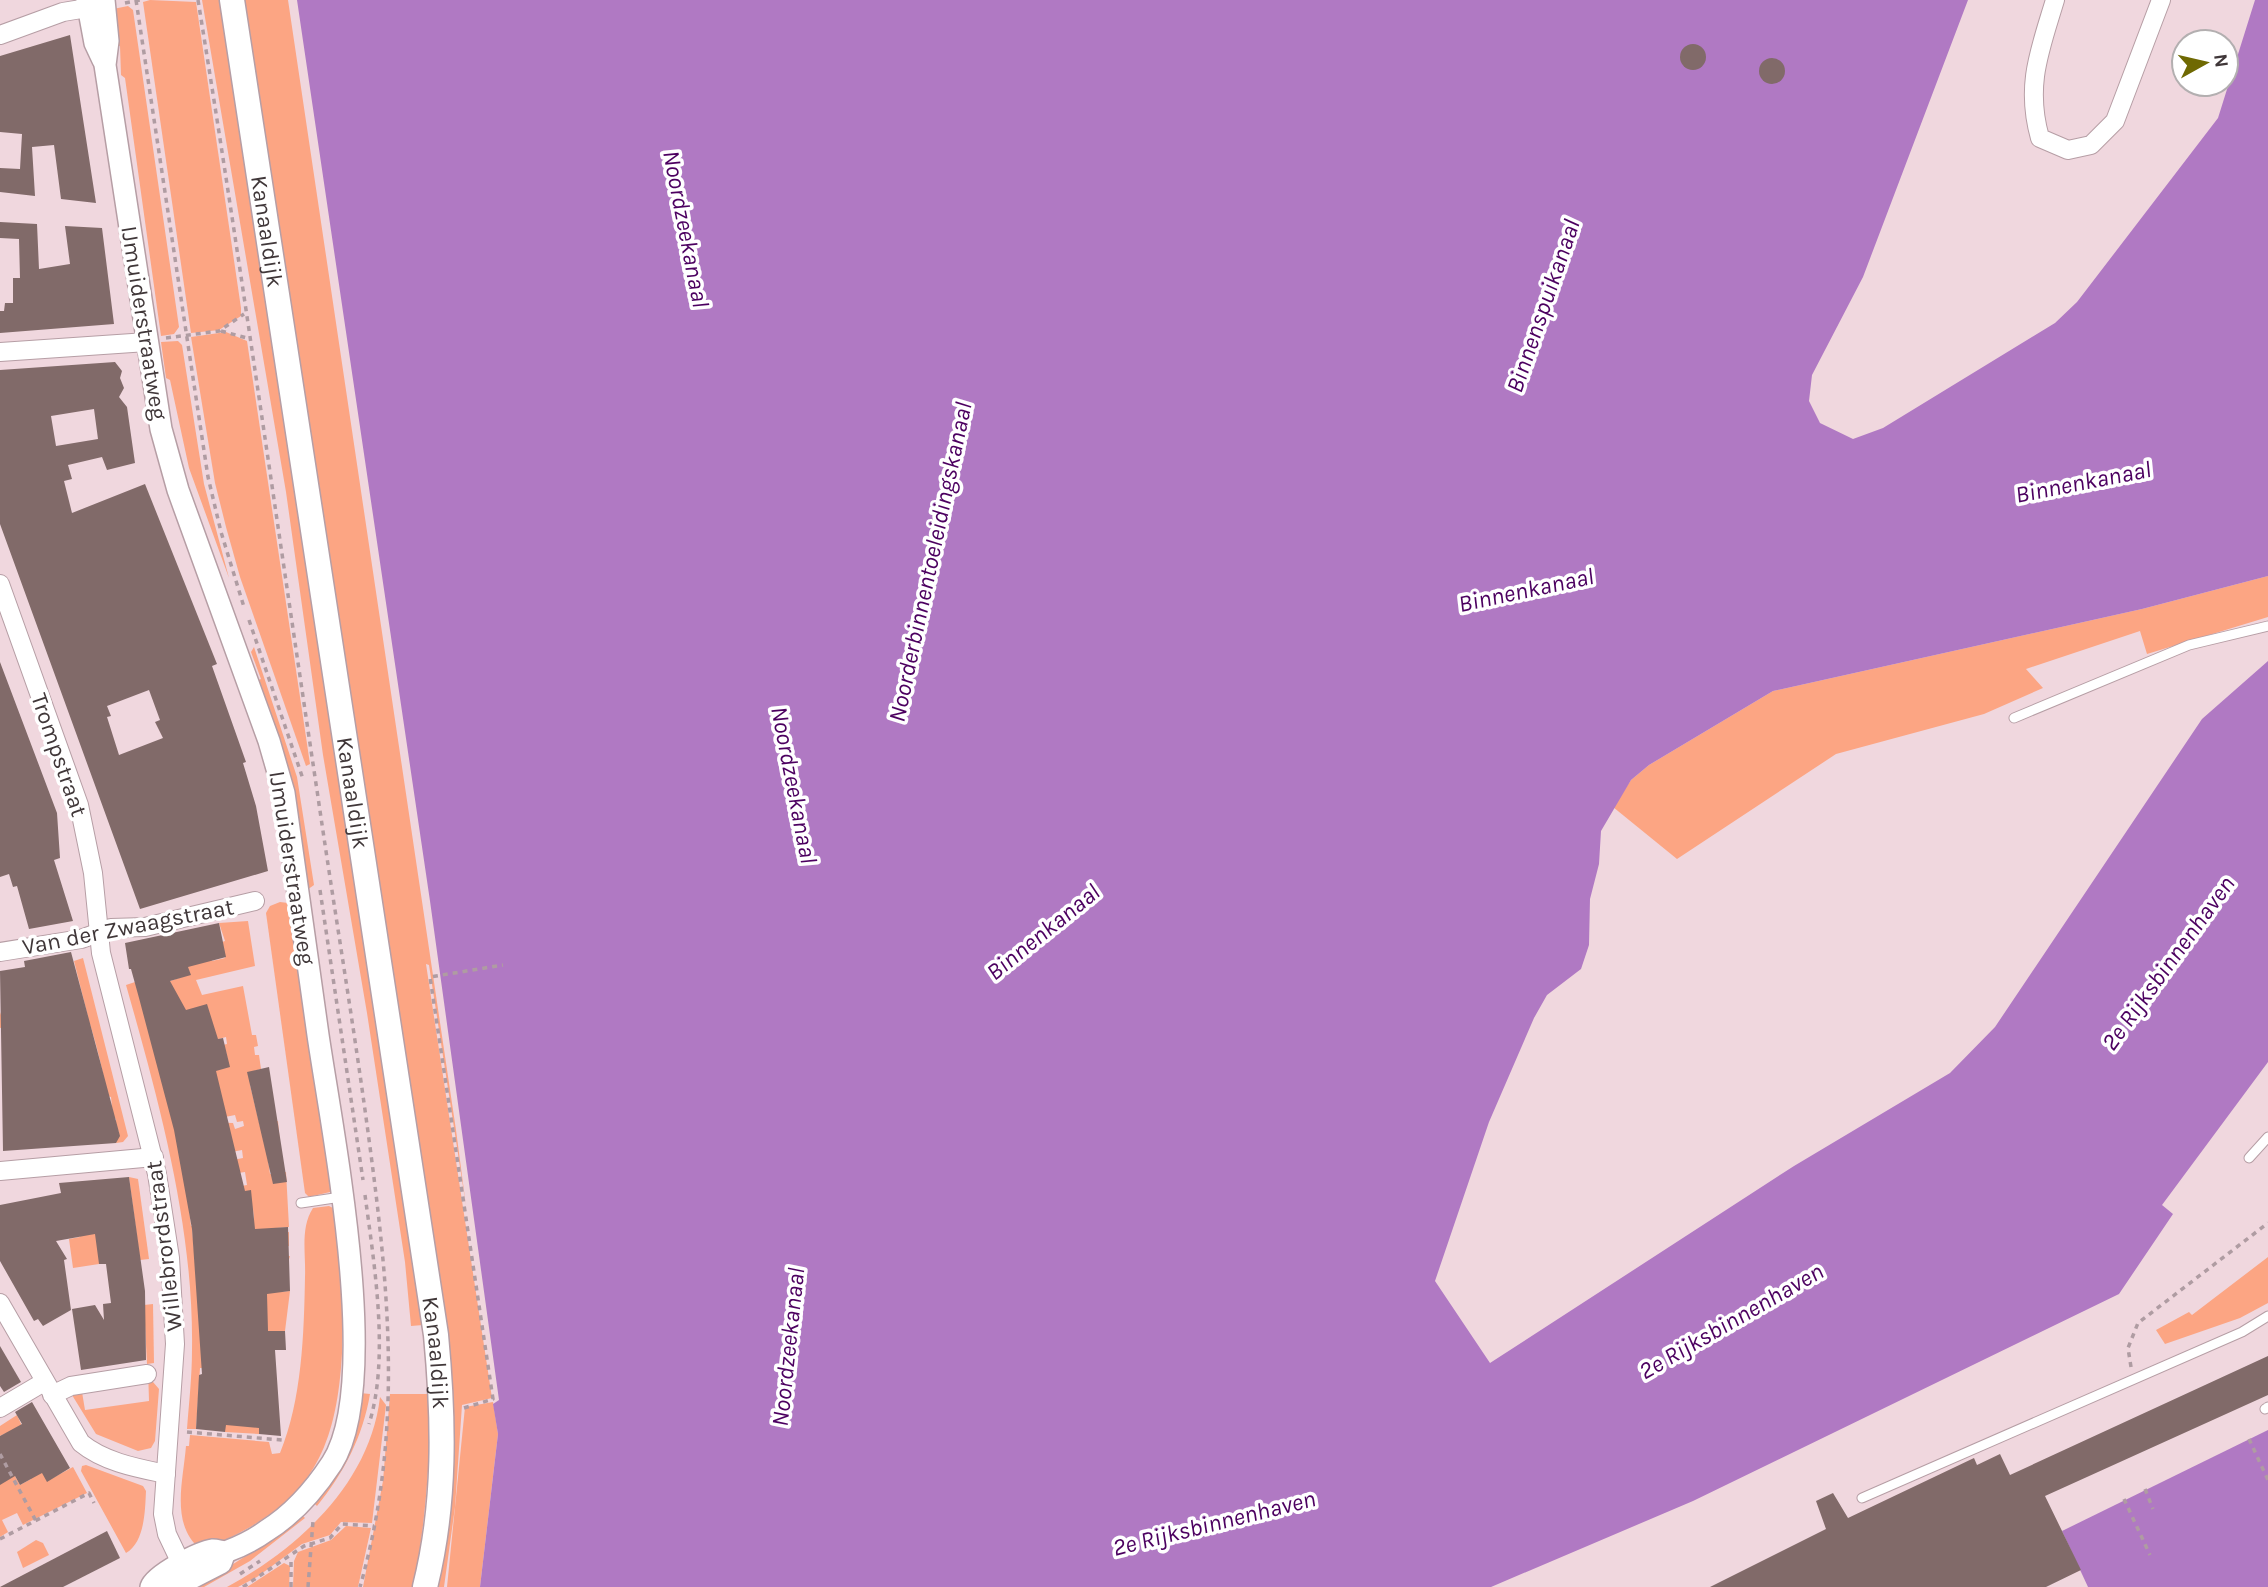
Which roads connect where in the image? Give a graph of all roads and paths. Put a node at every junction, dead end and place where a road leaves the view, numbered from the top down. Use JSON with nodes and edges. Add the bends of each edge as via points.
{"nodes":[{"id":1,"x":138,"y":0,"type":"edge"},
{"id":2,"x":197,"y":0,"type":"edge"},
{"id":3,"x":232,"y":0,"type":"edge"},
{"id":4,"x":2055,"y":0,"type":"edge"},
{"id":5,"x":2161,"y":0,"type":"edge"},
{"id":6,"x":93,"y":3,"type":"edge"},
{"id":7,"x":0,"y":35,"type":"edge"},
{"id":8,"x":245,"y":314,"type":"junction"},
{"id":9,"x":219,"y":331,"type":"junction"},
{"id":10,"x":186,"y":335,"type":"junction"},
{"id":11,"x":248,"y":339,"type":"junction"},
{"id":12,"x":147,"y":342,"type":"junction"},
{"id":13,"x":0,"y":352,"type":"edge"},
{"id":14,"x":0,"y":584,"type":"edge"},
{"id":15,"x":5,"y":612,"type":"edge"},
{"id":16,"x":2268,"y":626,"type":"edge"},
{"id":17,"x":2014,"y":718,"type":"dead end"},
{"id":18,"x":304,"y":783,"type":"dead end"},
{"id":19,"x":319,"y":878,"type":"dead end"},
{"id":20,"x":255,"y":901,"type":"dead end"},
{"id":21,"x":98,"y":930,"type":"junction"},
{"id":22,"x":0,"y":952,"type":"edge"},
{"id":23,"x":503,"y":965,"type":"dead end"},
{"id":24,"x":2268,"y":1137,"type":"edge"},
{"id":25,"x":154,"y":1157,"type":"junction"},
{"id":26,"x":2249,"y":1158,"type":"dead end"},
{"id":27,"x":0,"y":1171,"type":"edge"},
{"id":28,"x":341,"y":1197,"type":"junction"},
{"id":29,"x":301,"y":1203,"type":"dead end"},
{"id":30,"x":2268,"y":1223,"type":"edge"},
{"id":31,"x":0,"y":1303,"type":"edge"},
{"id":32,"x":2268,"y":1317,"type":"edge"},
{"id":33,"x":147,"y":1374,"type":"dead end"},
{"id":34,"x":2133,"y":1380,"type":"junction"},
{"id":35,"x":48,"y":1389,"type":"junction"},
{"id":36,"x":465,"y":1406,"type":"dead end"},
{"id":37,"x":0,"y":1408,"type":"edge"},
{"id":38,"x":169,"y":1431,"type":"junction"},
{"id":39,"x":2249,"y":1439,"type":"dead end"},
{"id":40,"x":282,"y":1440,"type":"dead end"},
{"id":41,"x":0,"y":1454,"type":"edge"},
{"id":42,"x":166,"y":1474,"type":"junction"},
{"id":43,"x":2268,"y":1480,"type":"edge"},
{"id":44,"x":2144,"y":1489,"type":"dead end"},
{"id":45,"x":1862,"y":1499,"type":"dead end"},
{"id":46,"x":2124,"y":1499,"type":"dead end"},
{"id":47,"x":301,"y":1502,"type":"junction"},
{"id":48,"x":94,"y":1503,"type":"dead end"},
{"id":49,"x":2153,"y":1509,"type":"dead end"},
{"id":50,"x":36,"y":1521,"type":"junction"},
{"id":51,"x":374,"y":1526,"type":"dead end"},
{"id":52,"x":0,"y":1539,"type":"edge"},
{"id":53,"x":313,"y":1543,"type":"junction"},
{"id":54,"x":2150,"y":1555,"type":"dead end"},
{"id":55,"x":291,"y":1556,"type":"junction"},
{"id":56,"x":182,"y":1577,"type":"edge"},
{"id":57,"x":151,"y":1587,"type":"edge"},
{"id":58,"x":243,"y":1587,"type":"edge"},
{"id":59,"x":291,"y":1587,"type":"edge"},
{"id":60,"x":308,"y":1587,"type":"edge"},
{"id":61,"x":425,"y":1587,"type":"edge"}],
"edges":[{"from":1,"to":10,"type":"path"},
{"from":2,"to":8,"type":"path"},
{"from":3,"to":61,"type":"main road","name":"Kanaaldijk","via":[[436,1335],[443,1468]]},
{"from":4,"to":5,"type":"street","via":[[2034,70],[2033,112],[2040,138],[2068,150],[2091,145],[2115,121]]},
{"from":6,"to":7,"type":"street"},
{"from":6,"to":12,"type":"street","name":"IJmuiderstraatweg","via":[[95,43],[105,65]]},
{"from":8,"to":9,"type":"path"},
{"from":8,"to":11,"type":"path"},
{"from":9,"to":10,"type":"path"},
{"from":9,"to":11,"type":"path"},
{"from":10,"to":18,"type":"path","via":[[221,532]]},
{"from":11,"to":19,"type":"path","via":[[331,889],[321,891]]},
{"from":12,"to":13,"type":"street"},
{"from":12,"to":28,"type":"street","name":"IJmuiderstraatweg","via":[[171,470],[284,793]]},
{"from":14,"to":15,"type":"street","name":"Trompstraat"},
{"from":15,"to":21,"type":"street","name":"Trompstraat","via":[[79,805],[93,873]]},
{"from":16,"to":17,"type":"lane","via":[[2189,645]]},
{"from":20,"to":21,"type":"street","name":"Van der Zwaagstraat","via":[[145,927]]},
{"from":21,"to":22,"type":"street","name":"Van der Zwaagstraat","via":[[81,939]]},
{"from":21,"to":25,"type":"street","name":"Willebrordstraat"},
{"from":23,"to":36,"type":"path","via":[[430,976],[493,1399]]},
{"from":24,"to":26,"type":"lane"},
{"from":25,"to":27,"type":"street"},
{"from":25,"to":38,"type":"street","name":"Willebrordstraat","via":[[174,1309]]},
{"from":28,"to":29,"type":"lane"},
{"from":28,"to":47,"type":"street","name":"IJmuiderstraatweg","via":[[351,1280],[351,1397],[334,1460]]},
{"from":30,"to":34,"type":"path","via":[[2138,1322],[2129,1348]]},
{"from":31,"to":35,"type":"street"},
{"from":32,"to":34,"type":"lane"},
{"from":33,"to":35,"type":"street"},
{"from":34,"to":45,"type":"lane"},
{"from":35,"to":37,"type":"street"},
{"from":35,"to":42,"type":"street","via":[[76,1437],[88,1448],[124,1464]]},
{"from":38,"to":40,"type":"path"},
{"from":38,"to":42,"type":"street","name":"Willebrordstraat"},
{"from":39,"to":43,"type":"path"},
{"from":41,"to":50,"type":"path"},
{"from":42,"to":56,"type":"street","name":"Willebrordstraat","via":[[164,1525]]},
{"from":44,"to":49,"type":"path"},
{"from":46,"to":54,"type":"path"},
{"from":47,"to":53,"type":"path","via":[[313,1518]]},
{"from":47,"to":56,"type":"street","name":"IJmuiderstraatweg","via":[[267,1531],[225,1552],[212,1550]]},
{"from":48,"to":50,"type":"path","via":[[89,1493]]},
{"from":50,"to":52,"type":"path"},
{"from":51,"to":53,"type":"path","via":[[342,1524],[330,1538]]},
{"from":53,"to":55,"type":"path"},
{"from":53,"to":60,"type":"path"},
{"from":55,"to":58,"type":"path"},
{"from":55,"to":59,"type":"path"},
{"from":56,"to":57,"type":"street","via":[[153,1580]]}]}
